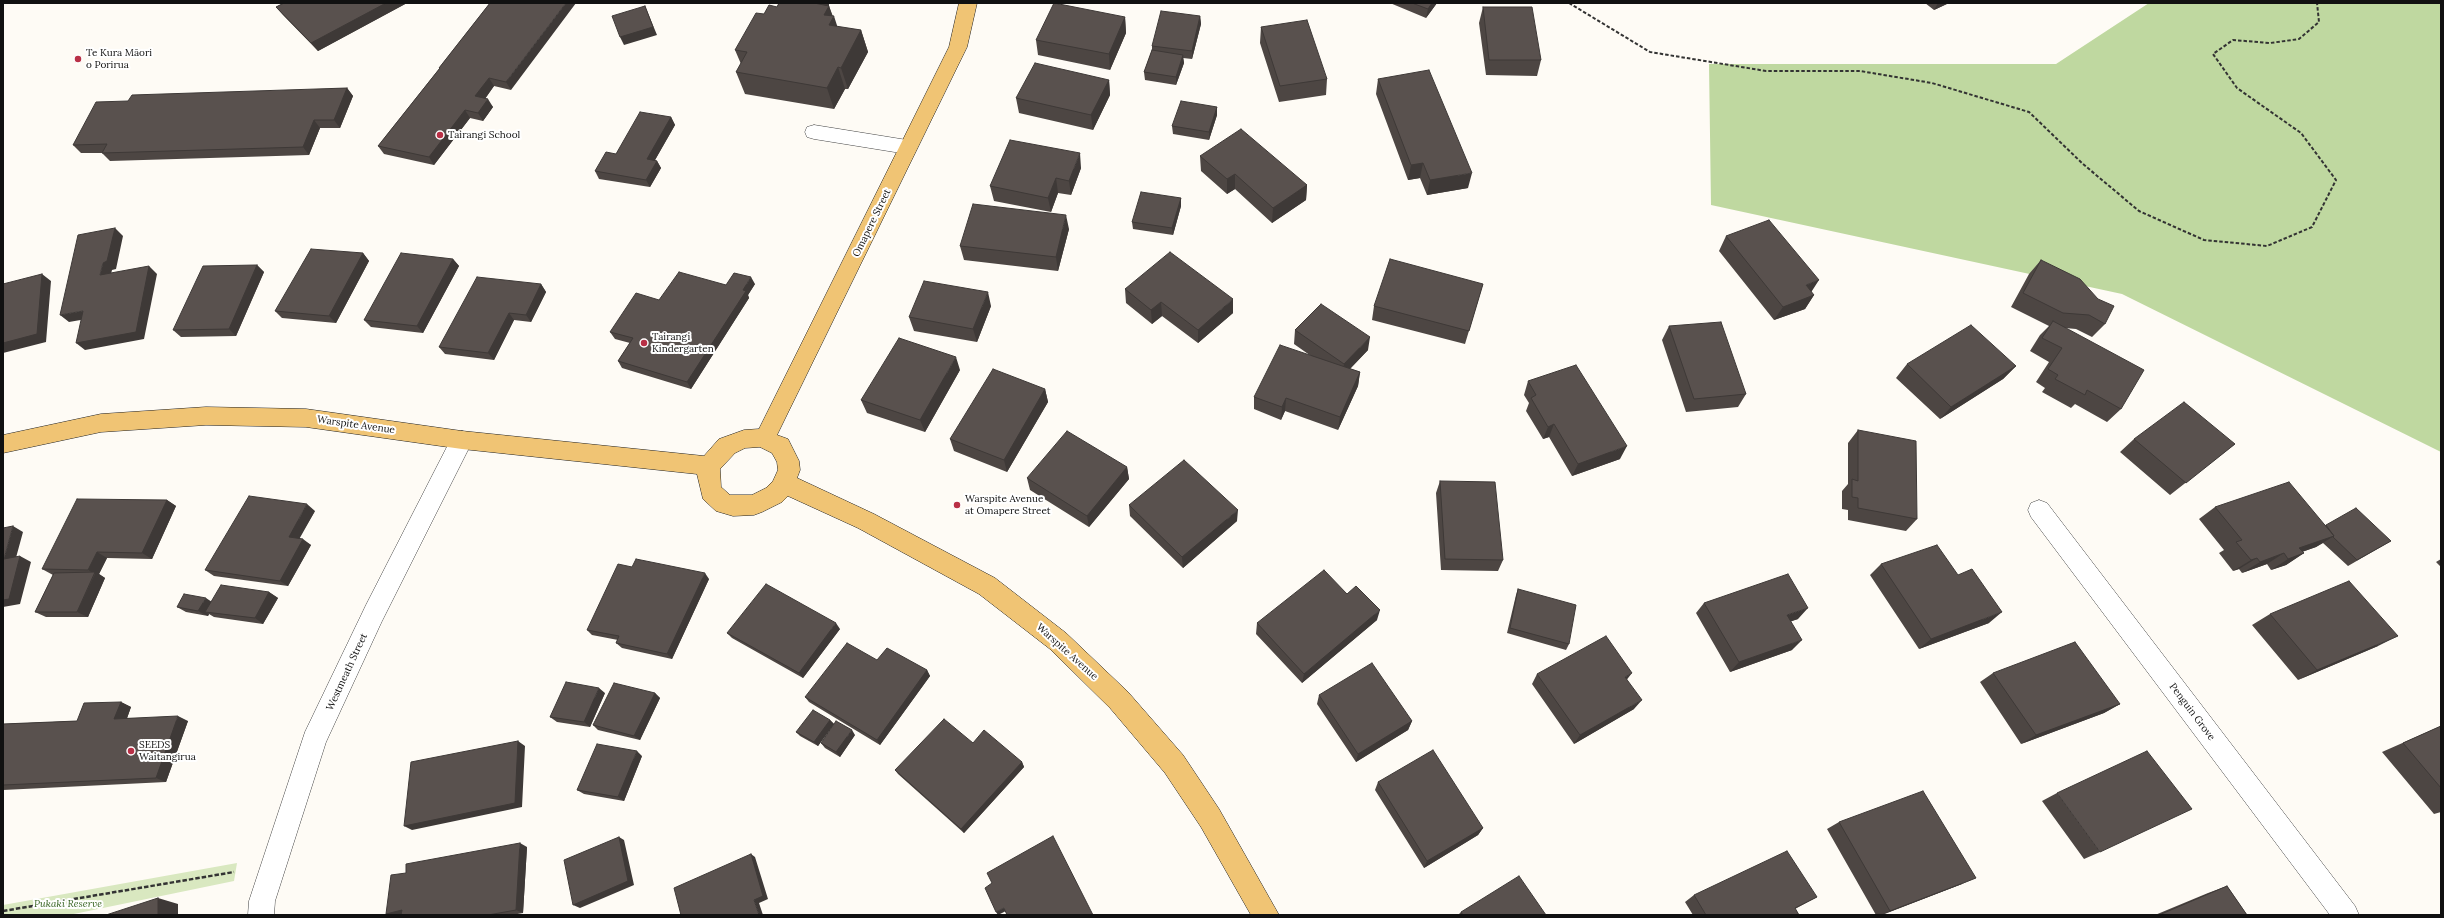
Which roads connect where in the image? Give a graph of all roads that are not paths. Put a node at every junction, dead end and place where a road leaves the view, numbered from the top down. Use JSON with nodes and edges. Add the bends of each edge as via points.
{"nodes":[{"id":1,"x":968,"y":3,"type":"edge"},
{"id":2,"x":814,"y":132,"type":"dead end"},
{"id":3,"x":907,"y":147,"type":"junction"},
{"id":4,"x":765,"y":438,"type":"junction"},
{"id":5,"x":462,"y":440,"type":"junction"},
{"id":6,"x":3,"y":444,"type":"edge"},
{"id":7,"x":710,"y":466,"type":"junction"},
{"id":8,"x":784,"y":483,"type":"junction"},
{"id":9,"x":2039,"y":510,"type":"dead end"},
{"id":10,"x":262,"y":915,"type":"edge"},
{"id":11,"x":1266,"y":915,"type":"edge"},
{"id":12,"x":2346,"y":915,"type":"edge"}],
"edges":[{"from":1,"to":3,"type":"main road","name":"Omapere Street","via":[[958,47]]},
{"from":2,"to":3,"type":"street"},
{"from":3,"to":4,"type":"main road","name":"Omapere Street","via":[[886,195]]},
{"from":4,"to":7,"type":"main road","via":[[735,442],[717,455]]},
{"from":4,"to":8,"type":"main road","via":[[780,446],[785,453],[789,470]]},
{"from":5,"to":6,"type":"main road","name":"Warspite Avenue","via":[[306,418],[206,416],[101,423]]},
{"from":5,"to":7,"type":"main road","name":"Warspite Avenue"},
{"from":5,"to":10,"type":"street","name":"Westmeath Street","via":[[374,613],[314,740],[262,901]]},
{"from":7,"to":8,"type":"main road","via":[[708,474],[711,492],[724,504],[754,505],[774,495]]},
{"from":8,"to":11,"type":"main road","name":"Warspite Avenue","via":[[866,521],[987,586],[1058,641],[1119,700],[1174,764],[1221,837]]},
{"from":9,"to":12,"type":"street","name":"Penguin Grove"}]}
